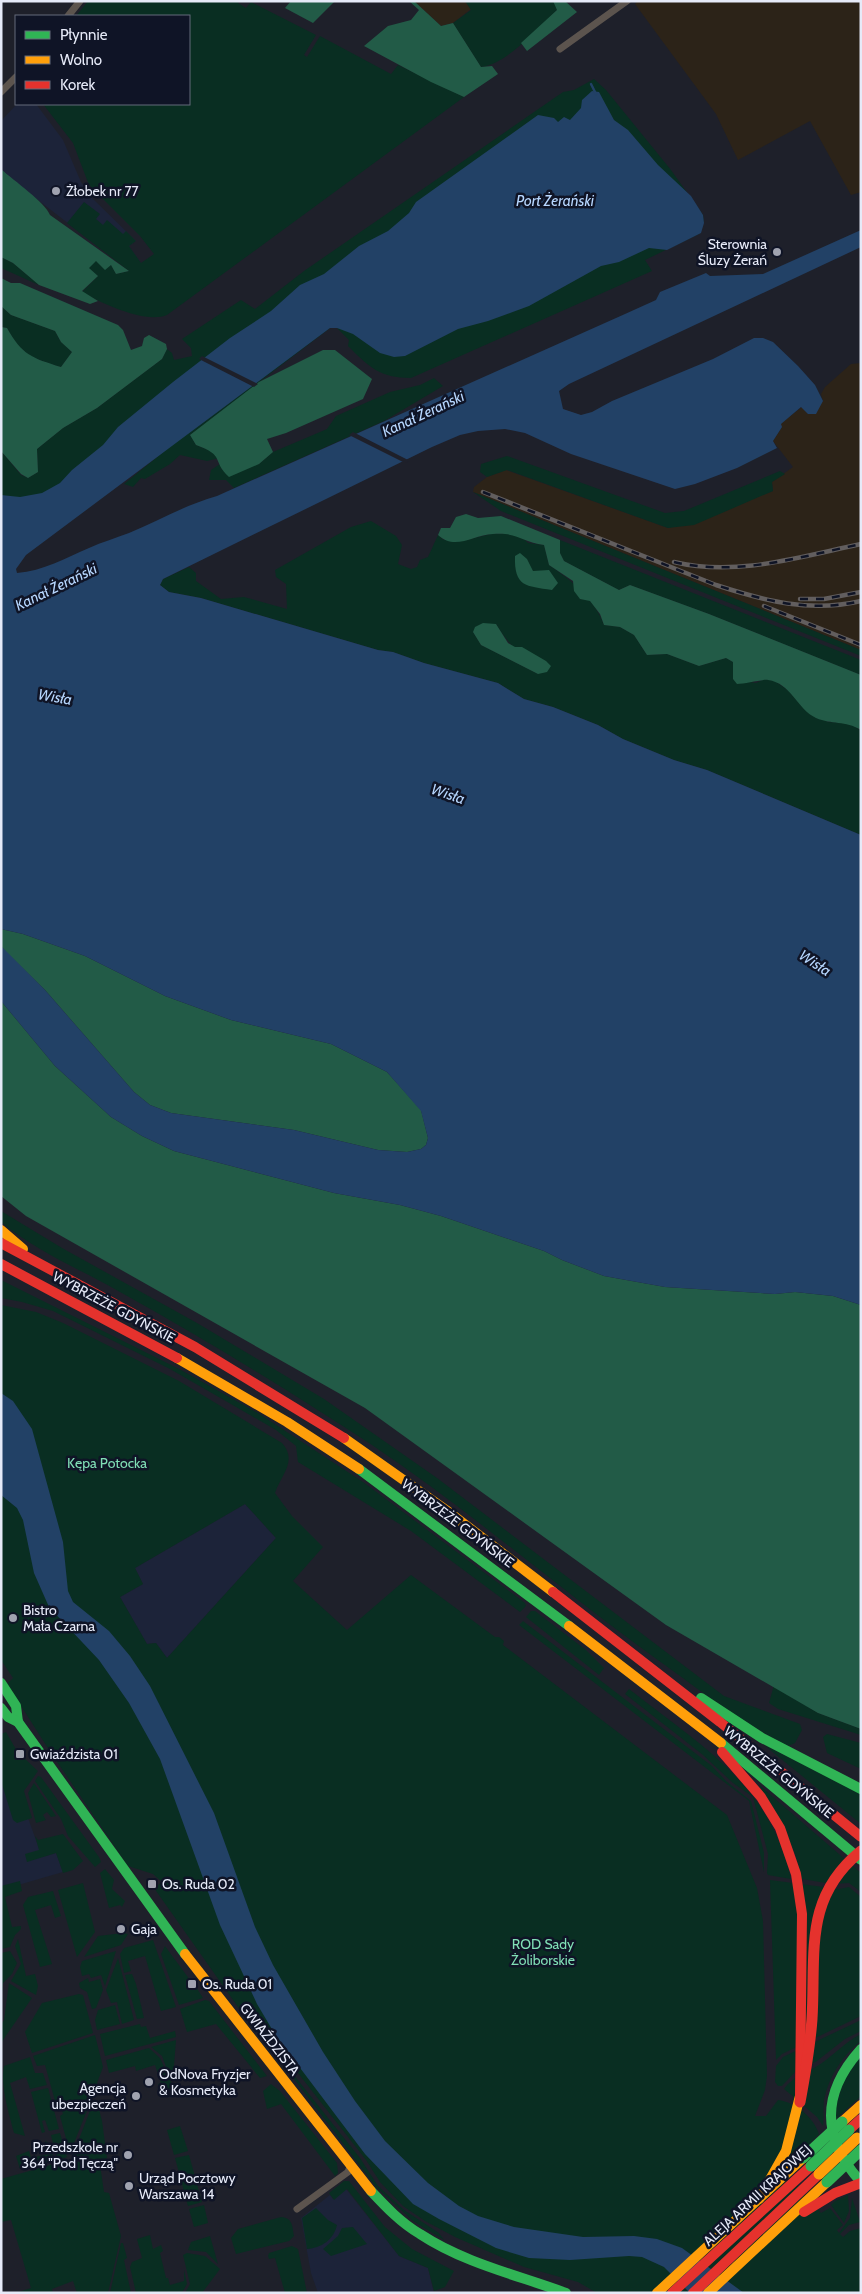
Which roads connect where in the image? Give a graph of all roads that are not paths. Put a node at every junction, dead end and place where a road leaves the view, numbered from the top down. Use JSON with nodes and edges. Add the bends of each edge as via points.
{"nodes":[{"id":1,"x":80,"y":1,"type":"edge"},
{"id":2,"x":627,"y":1,"type":"edge"},
{"id":3,"x":69,"y":15,"type":"edge"},
{"id":4,"x":560,"y":49,"type":"dead end"},
{"id":5,"x":15,"y":78,"type":"edge"},
{"id":6,"x":1,"y":92,"type":"edge"},
{"id":7,"x":1,"y":1230,"type":"edge"},
{"id":8,"x":1,"y":1244,"type":"edge"},
{"id":9,"x":1,"y":1264,"type":"edge"},
{"id":10,"x":42,"y":1265,"type":"junction"},
{"id":11,"x":1,"y":1271,"type":"edge"},
{"id":12,"x":33,"y":1280,"type":"junction"},
{"id":13,"x":626,"y":1648,"type":"junction"},
{"id":14,"x":1,"y":1683,"type":"edge"},
{"id":15,"x":1,"y":1708,"type":"edge"},
{"id":16,"x":18,"y":1722,"type":"junction"},
{"id":17,"x":698,"y":1726,"type":"junction"},
{"id":18,"x":861,"y":1789,"type":"edge"},
{"id":19,"x":861,"y":1837,"type":"edge"},
{"id":20,"x":861,"y":1851,"type":"edge"},
{"id":21,"x":861,"y":1860,"type":"edge"},
{"id":22,"x":861,"y":2049,"type":"edge"},
{"id":23,"x":800,"y":2102,"type":"junction"},
{"id":24,"x":861,"y":2105,"type":"edge"},
{"id":25,"x":861,"y":2119,"type":"edge"},
{"id":26,"x":845,"y":2126,"type":"junction"},
{"id":27,"x":859,"y":2137,"type":"edge"},
{"id":28,"x":861,"y":2150,"type":"edge"},
{"id":29,"x":351,"y":2165,"type":"junction"},
{"id":30,"x":815,"y":2170,"type":"junction"},
{"id":31,"x":861,"y":2183,"type":"edge"},
{"id":32,"x":759,"y":2199,"type":"junction"},
{"id":33,"x":297,"y":2209,"type":"dead end"},
{"id":34,"x":723,"y":2239,"type":"junction"},
{"id":35,"x":765,"y":2240,"type":"junction"},
{"id":36,"x":740,"y":2256,"type":"junction"},
{"id":37,"x":566,"y":2293,"type":"edge"},
{"id":38,"x":656,"y":2293,"type":"edge"},
{"id":39,"x":672,"y":2293,"type":"edge"},
{"id":40,"x":693,"y":2293,"type":"edge"},
{"id":41,"x":708,"y":2293,"type":"edge"}],
"edges":[{"from":1,"to":3,"type":"street"},
{"from":2,"to":4,"type":"street"},
{"from":5,"to":6,"type":"street"},
{"from":7,"to":10,"type":"main road"},
{"from":8,"to":10,"type":"main road","name":"WYBRZEŻE GDYŃSKIE"},
{"from":9,"to":12,"type":"main road","name":"WYBRZEŻE GDYŃSKIE"},
{"from":10,"to":13,"type":"main road","name":"WYBRZEŻE GDYŃSKIE","via":[[214,1358],[345,1438],[446,1509]]},
{"from":11,"to":12,"type":"main road"},
{"from":12,"to":17,"type":"main road","name":"WYBRZEŻE GDYŃSKIE","via":[[184,1361],[343,1458],[482,1559]]},
{"from":13,"to":18,"type":"main road","via":[[762,1738]]},
{"from":13,"to":19,"type":"main road","name":"WYBRZEŻE GDYŃSKIE"},
{"from":14,"to":16,"type":"main road","name":"GWIAŹDZISTA","via":[[16,1706]]},
{"from":15,"to":16,"type":"main road","name":"GWIAŹDZISTA"},
{"from":16,"to":29,"type":"main road","name":"GWIAŹDZISTA","via":[[115,1858]]},
{"from":17,"to":21,"type":"main road","name":"WYBRZEŻE GDYŃSKIE","via":[[803,1809]]},
{"from":17,"to":23,"type":"main road","bridge":true,"via":[[768,1806],[784,1836],[796,1874],[802,1914]]},
{"from":20,"to":23,"type":"main road","bridge":true,"via":[[836,1874],[818,1913],[808,2059]]},
{"from":22,"to":31,"type":"main road","via":[[841,2072],[832,2093],[829,2113],[838,2152]]},
{"from":23,"to":32,"type":"main road","via":[[786,2151]]},
{"from":24,"to":26,"type":"main road"},
{"from":25,"to":26,"type":"main road"},
{"from":26,"to":30,"type":"main road","bridge":true},
{"from":27,"to":30,"type":"main road","name":"ALEJA ARMII KRAJOWEJ","bridge":true},
{"from":28,"to":30,"type":"main road","bridge":true},
{"from":29,"to":33,"type":"street","via":[[348,2172]]},
{"from":29,"to":37,"type":"main road","name":"GWIAŹDZISTA","via":[[397,2217],[419,2233],[453,2252]]},
{"from":30,"to":32,"type":"main road"},
{"from":30,"to":34,"type":"main road","name":"ALEJA ARMII KRAJOWEJ"},
{"from":30,"to":35,"type":"main road"},
{"from":30,"to":36,"type":"main road","name":"ALEJA ARMII KRAJOWEJ"},
{"from":31,"to":35,"type":"main road","via":[[835,2193]]},
{"from":32,"to":34,"type":"main road"},
{"from":34,"to":38,"type":"main road"},
{"from":34,"to":39,"type":"main road","name":"ALEJA ARMII KRAJOWEJ"},
{"from":35,"to":36,"type":"main road"},
{"from":36,"to":40,"type":"main road","name":"ALEJA ARMII KRAJOWEJ"},
{"from":36,"to":41,"type":"main road"}]}
